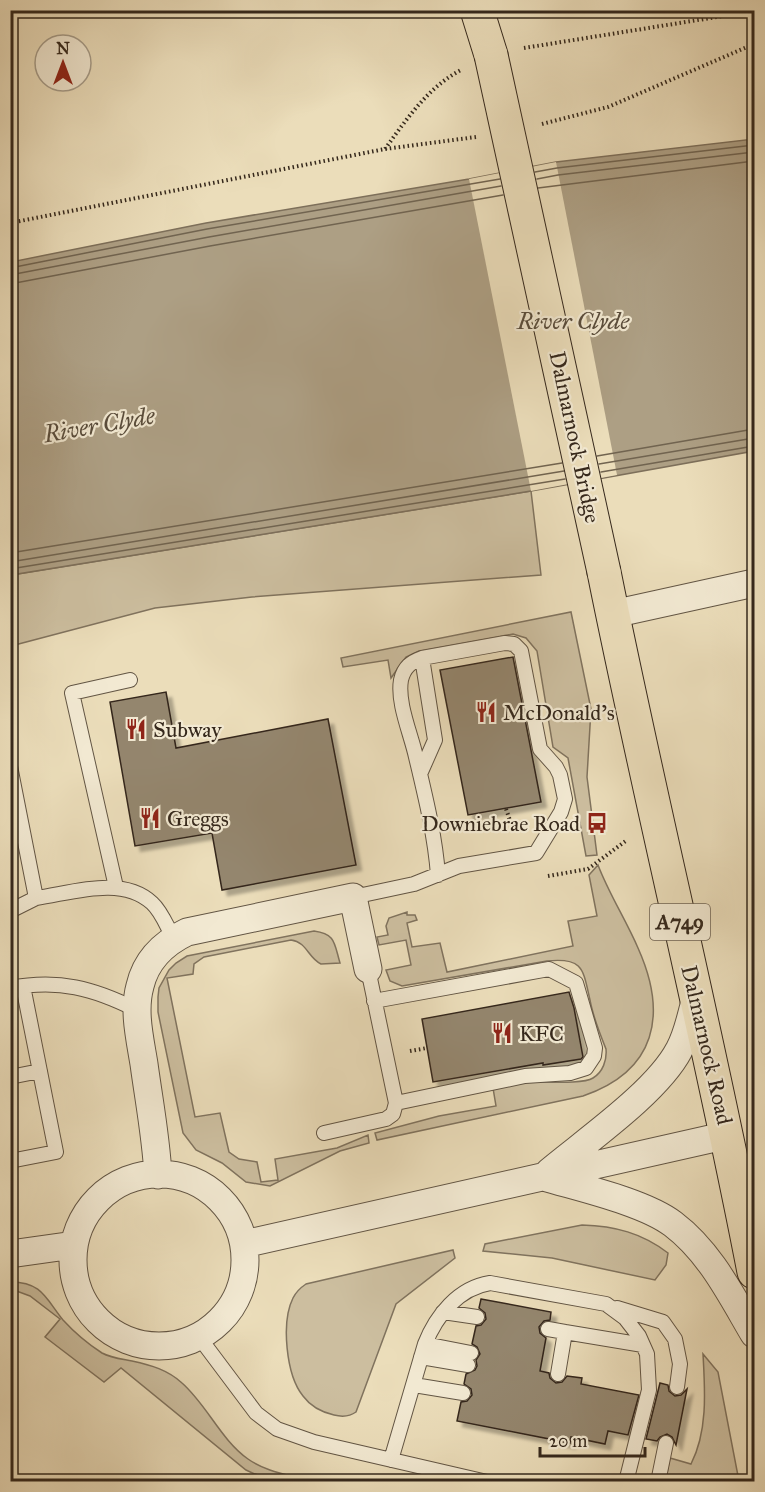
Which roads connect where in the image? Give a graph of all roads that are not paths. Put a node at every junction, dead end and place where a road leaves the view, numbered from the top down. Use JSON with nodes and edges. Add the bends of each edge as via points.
{"nodes":[{"id":1,"x":477,"y":10,"type":"edge"},
{"id":2,"x":604,"y":572,"type":"joint"},
{"id":3,"x":754,"y":584,"type":"edge"},
{"id":4,"x":613,"y":614,"type":"junction"},
{"id":5,"x":422,"y":658,"type":"junction"},
{"id":6,"x":130,"y":680,"type":"dead end"},
{"id":7,"x":10,"y":766,"type":"edge"},
{"id":8,"x":420,"y":774,"type":"junction"},
{"id":9,"x":438,"y":874,"type":"junction"},
{"id":10,"x":116,"y":887,"type":"junction"},
{"id":11,"x":353,"y":897,"type":"junction"},
{"id":12,"x":36,"y":898,"type":"junction"},
{"id":13,"x":10,"y":911,"type":"edge"},
{"id":14,"x":174,"y":939,"type":"junction"},
{"id":15,"x":368,"y":969,"type":"joint"},
{"id":16,"x":17,"y":987,"type":"edge"},
{"id":17,"x":696,"y":998,"type":"junction"},
{"id":18,"x":374,"y":1001,"type":"junction"},
{"id":19,"x":137,"y":1010,"type":"junction"},
{"id":20,"x":40,"y":1071,"type":"junction"},
{"id":21,"x":10,"y":1077,"type":"edge"},
{"id":22,"x":396,"y":1103,"type":"junction"},
{"id":23,"x":324,"y":1133,"type":"dead end"},
{"id":24,"x":728,"y":1135,"type":"junction"},
{"id":25,"x":10,"y":1161,"type":"edge"},
{"id":26,"x":158,"y":1175,"type":"junction"},
{"id":27,"x":543,"y":1176,"type":"junction"},
{"id":28,"x":244,"y":1244,"type":"junction"},
{"id":29,"x":74,"y":1245,"type":"junction"},
{"id":30,"x":10,"y":1254,"type":"edge"},
{"id":31,"x":754,"y":1272,"type":"edge"},
{"id":32,"x":606,"y":1304,"type":"junction"},
{"id":33,"x":443,"y":1312,"type":"junction"},
{"id":34,"x":477,"y":1317,"type":"dead end"},
{"id":35,"x":548,"y":1329,"type":"dead end"},
{"id":36,"x":565,"y":1332,"type":"junction"},
{"id":37,"x":754,"y":1334,"type":"edge"},
{"id":38,"x":199,"y":1337,"type":"junction"},
{"id":39,"x":643,"y":1345,"type":"junction"},
{"id":40,"x":423,"y":1350,"type":"junction"},
{"id":41,"x":469,"y":1359,"type":"dead end"},
{"id":42,"x":558,"y":1374,"type":"dead end"},
{"id":43,"x":415,"y":1381,"type":"junction"},
{"id":44,"x":677,"y":1387,"type":"dead end"},
{"id":45,"x":463,"y":1389,"type":"dead end"},
{"id":46,"x":666,"y":1443,"type":"dead end"},
{"id":47,"x":391,"y":1460,"type":"junction"},
{"id":48,"x":487,"y":1482,"type":"edge"},
{"id":49,"x":626,"y":1482,"type":"edge"},
{"id":50,"x":658,"y":1482,"type":"edge"}],
"edges":[{"from":1,"to":2,"type":"main road","name":"Dalmarnock Bridge","number":"A749","bridge":true,"via":[[491,55]]},
{"from":2,"to":4,"type":"main road","name":"Dalmarnock Road","number":"A749"},
{"from":3,"to":4,"type":"street"},
{"from":4,"to":17,"type":"main road","name":"Dalmarnock Road","number":"A749"},
{"from":5,"to":8,"type":"lane","via":[[435,740]]},
{"from":5,"to":8,"type":"lane","via":[[407,666],[401,681],[409,736]]},
{"from":5,"to":9,"type":"lane","via":[[514,644],[521,651],[540,749],[556,767],[565,799],[536,853],[459,866]]},
{"from":6,"to":10,"type":"lane","via":[[72,693]]},
{"from":7,"to":12,"type":"lane"},
{"from":8,"to":9,"type":"lane"},
{"from":9,"to":11,"type":"lane","via":[[414,884]]},
{"from":10,"to":12,"type":"lane"},
{"from":10,"to":14,"type":"lane","via":[[132,890],[153,904]]},
{"from":11,"to":14,"type":"street","via":[[187,932]]},
{"from":11,"to":15,"type":"street"},
{"from":12,"to":13,"type":"lane"},
{"from":14,"to":19,"type":"street","via":[[146,970]]},
{"from":15,"to":18,"type":"lane"},
{"from":16,"to":19,"type":"lane","via":[[73,986]]},
{"from":16,"to":20,"type":"lane"},
{"from":17,"to":24,"type":"main road","name":"Dalmarnock Road","number":"A749"},
{"from":17,"to":27,"type":"street","via":[[679,1051],[666,1069],[622,1112]]},
{"from":18,"to":22,"type":"lane"},
{"from":18,"to":22,"type":"lane","via":[[549,969],[576,983],[593,1038],[594,1056],[579,1071],[525,1076]]},
{"from":19,"to":26,"type":"street"},
{"from":20,"to":21,"type":"lane"},
{"from":20,"to":25,"type":"lane","via":[[56,1152]]},
{"from":22,"to":23,"type":"lane","via":[[393,1114],[386,1119]]},
{"from":24,"to":27,"type":"street"},
{"from":24,"to":31,"type":"main road","name":"Dalmarnock Road","number":"A749"},
{"from":26,"to":28,"type":"street","via":[[188,1179],[214,1194],[233,1216]]},
{"from":26,"to":29,"type":"street","via":[[129,1180],[103,1194],[84,1217]]},
{"from":27,"to":28,"type":"street"},
{"from":27,"to":37,"type":"street","via":[[639,1207],[671,1222],[709,1259]]},
{"from":28,"to":38,"type":"street","via":[[243,1280],[237,1298],[215,1326]]},
{"from":29,"to":30,"type":"street"},
{"from":29,"to":38,"type":"street","via":[[73,1269],[79,1293],[91,1314],[108,1330],[129,1342],[153,1346],[177,1345]]},
{"from":32,"to":33,"type":"lane","via":[[490,1283],[478,1285]]},
{"from":32,"to":39,"type":"lane","via":[[625,1318]]},
{"from":32,"to":44,"type":"lane","via":[[663,1322],[675,1339],[680,1364]]},
{"from":33,"to":34,"type":"lane"},
{"from":33,"to":40,"type":"lane","via":[[430,1330]]},
{"from":35,"to":36,"type":"lane"},
{"from":36,"to":39,"type":"lane"},
{"from":36,"to":42,"type":"lane"},
{"from":38,"to":47,"type":"lane","via":[[256,1413],[271,1425],[315,1442]]},
{"from":39,"to":49,"type":"lane","via":[[649,1390]]},
{"from":40,"to":41,"type":"lane"},
{"from":40,"to":43,"type":"lane"},
{"from":43,"to":45,"type":"lane"},
{"from":43,"to":47,"type":"lane"},
{"from":46,"to":50,"type":"lane"},
{"from":47,"to":48,"type":"lane"}]}
